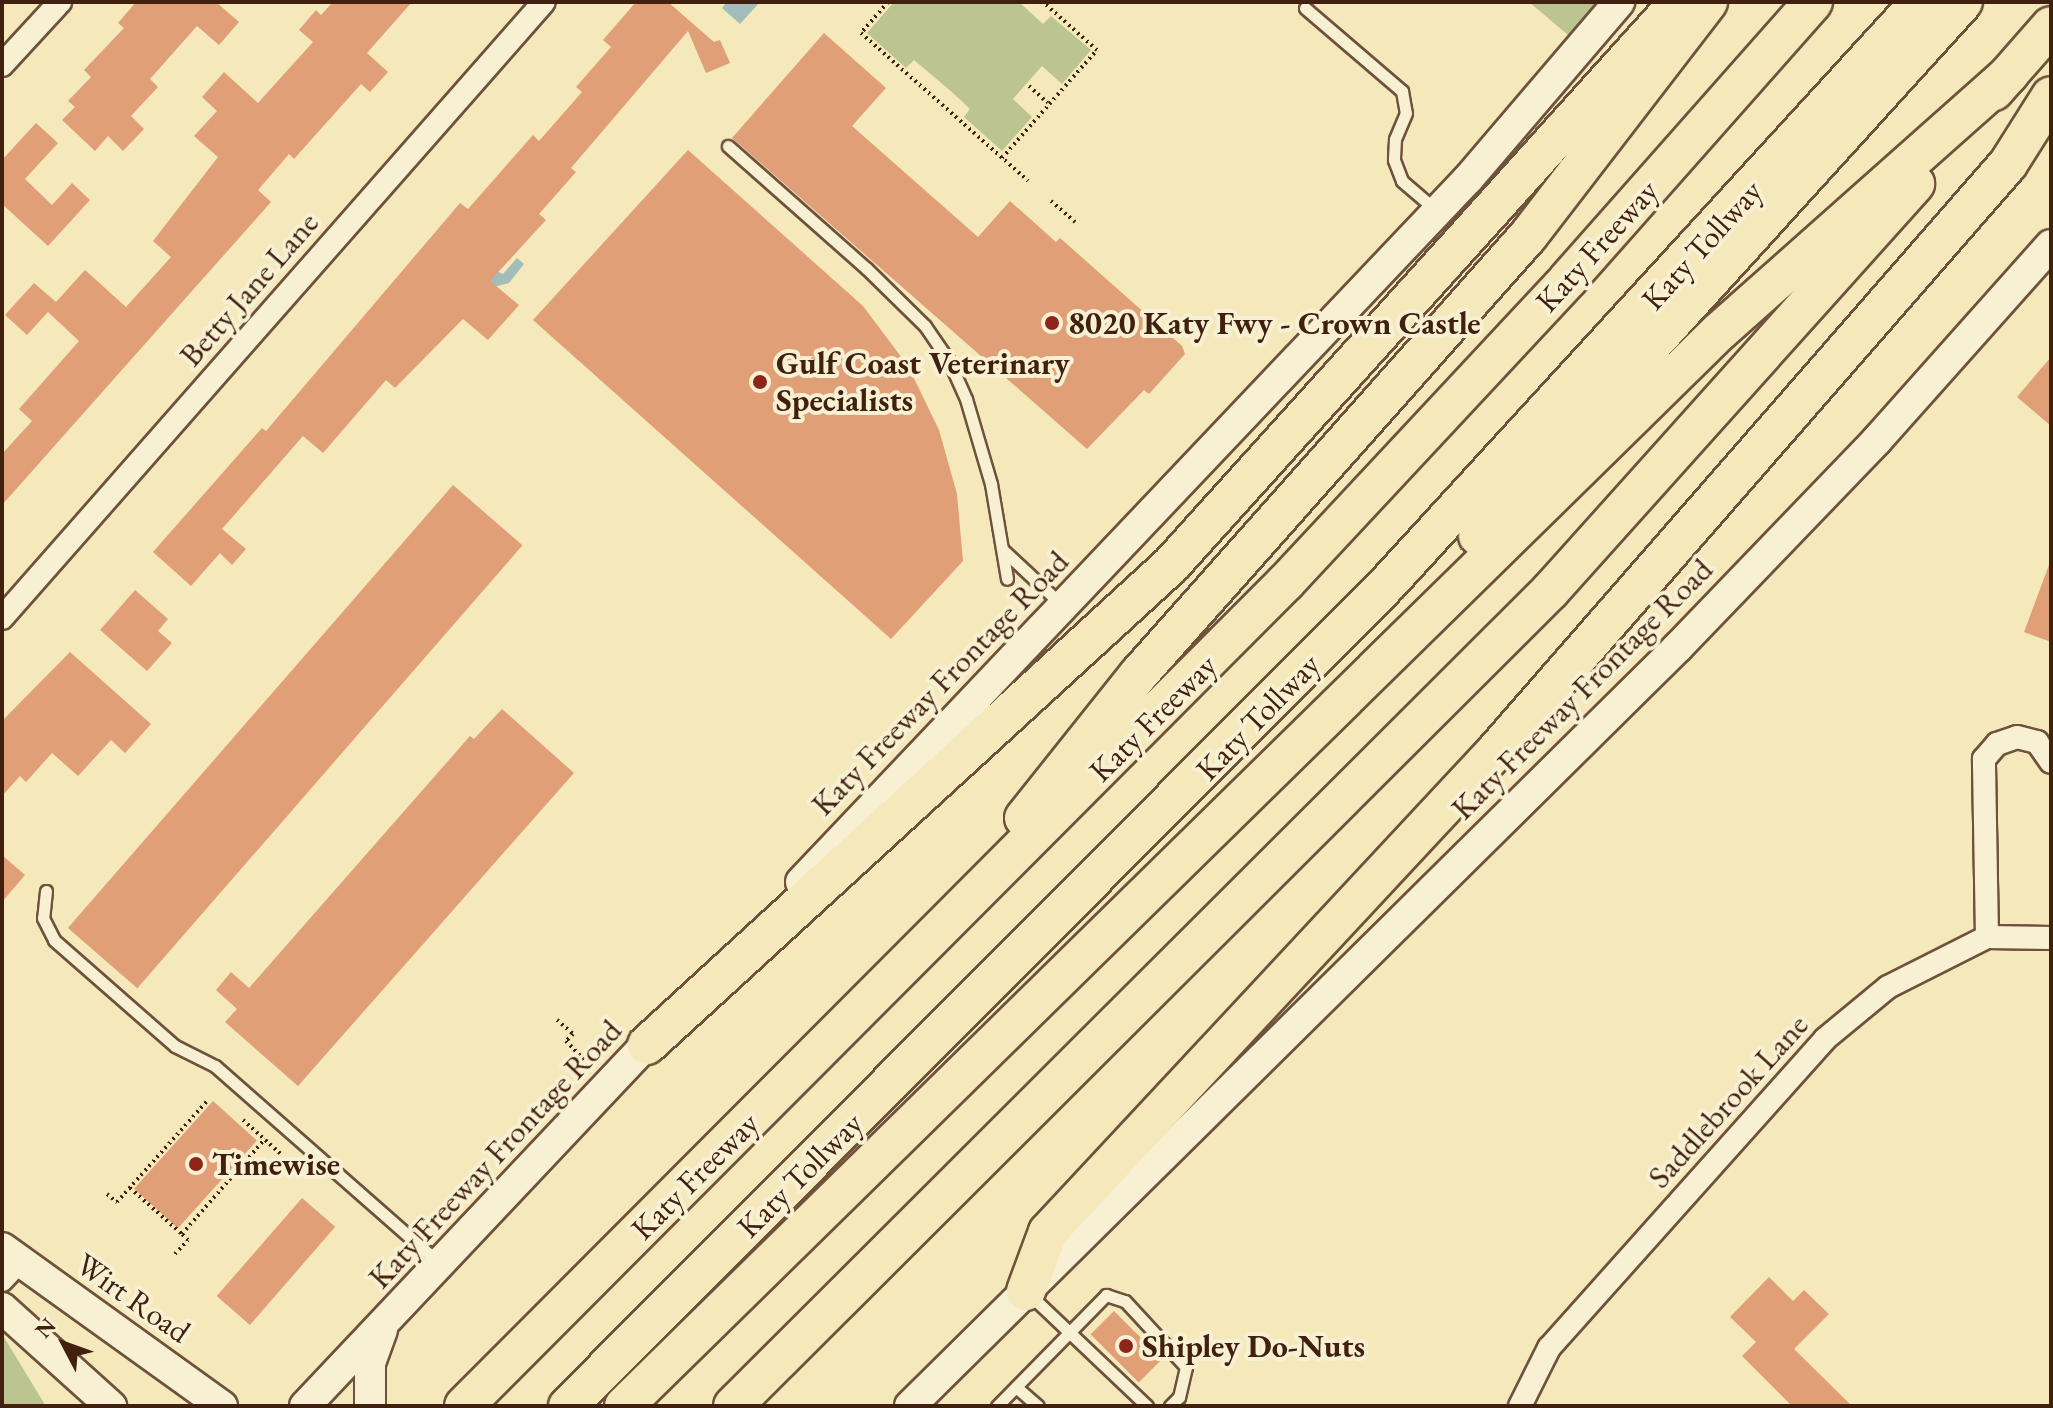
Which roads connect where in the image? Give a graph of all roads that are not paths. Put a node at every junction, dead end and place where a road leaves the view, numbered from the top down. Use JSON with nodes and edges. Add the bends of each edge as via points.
{"nodes":[{"id":1,"x":60,"y":2,"type":"edge"},
{"id":2,"x":544,"y":2,"type":"edge"},
{"id":3,"x":1619,"y":2,"type":"edge"},
{"id":4,"x":1679,"y":2,"type":"edge"},
{"id":5,"x":1708,"y":2,"type":"edge"},
{"id":6,"x":1813,"y":2,"type":"edge"},
{"id":7,"x":1920,"y":2,"type":"edge"},
{"id":8,"x":1963,"y":2,"type":"edge"},
{"id":9,"x":1305,"y":8,"type":"dead end"},
{"id":10,"x":2051,"y":26,"type":"edge"},
{"id":11,"x":2,"y":65,"type":"edge"},
{"id":12,"x":2009,"y":74,"type":"junction"},
{"id":13,"x":2051,"y":96,"type":"edge"},
{"id":14,"x":728,"y":146,"type":"dead end"},
{"id":15,"x":1437,"y":211,"type":"junction"},
{"id":16,"x":2051,"y":245,"type":"edge"},
{"id":17,"x":1002,"y":549,"type":"junction"},
{"id":18,"x":1007,"y":579,"type":"dead end"},
{"id":19,"x":1064,"y":606,"type":"junction"},
{"id":20,"x":2,"y":618,"type":"edge"},
{"id":21,"x":2051,"y":762,"type":"edge"},
{"id":22,"x":1153,"y":888,"type":"junction"},
{"id":23,"x":46,"y":891,"type":"dead end"},
{"id":24,"x":1987,"y":937,"type":"junction"},
{"id":25,"x":2051,"y":938,"type":"edge"},
{"id":26,"x":914,"y":957,"type":"junction"},
{"id":27,"x":647,"y":1045,"type":"junction"},
{"id":28,"x":8,"y":1263,"type":"edge"},
{"id":29,"x":440,"y":1264,"type":"junction"},
{"id":30,"x":1026,"y":1291,"type":"junction"},
{"id":31,"x":2,"y":1308,"type":"edge"},
{"id":32,"x":384,"y":1324,"type":"junction"},
{"id":33,"x":1066,"y":1334,"type":"junction"},
{"id":34,"x":1016,"y":1387,"type":"junction"},
{"id":35,"x":1003,"y":1404,"type":"edge"},
{"id":36,"x":111,"y":1406,"type":"edge"},
{"id":37,"x":222,"y":1406,"type":"edge"},
{"id":38,"x":305,"y":1406,"type":"edge"},
{"id":39,"x":370,"y":1406,"type":"edge"},
{"id":40,"x":464,"y":1406,"type":"edge"},
{"id":41,"x":568,"y":1406,"type":"edge"},
{"id":42,"x":624,"y":1406,"type":"edge"},
{"id":43,"x":733,"y":1406,"type":"edge"},
{"id":44,"x":910,"y":1406,"type":"edge"},
{"id":45,"x":1038,"y":1406,"type":"edge"},
{"id":46,"x":1147,"y":1406,"type":"edge"},
{"id":47,"x":1170,"y":1406,"type":"edge"},
{"id":48,"x":1520,"y":1406,"type":"edge"}],
"edges":[{"from":1,"to":11,"type":"street"},
{"from":2,"to":20,"type":"street","name":"Betty Jane Lane"},
{"from":3,"to":15,"type":"main road","name":"Katy Freeway Frontage Road"},
{"from":4,"to":27,"type":"highway","via":[[1171,565]]},
{"from":5,"to":26,"type":"highway","via":[[1528,236],[1139,674]]},
{"from":6,"to":26,"type":"highway","name":"Katy Freeway","via":[[1569,278],[1319,547]]},
{"from":7,"to":41,"type":"highway","name":"Katy Tollway","via":[[1390,581]]},
{"from":8,"to":22,"type":"highway"},
{"from":9,"to":15,"type":"lane","via":[[1402,91],[1406,113],[1395,139],[1394,160],[1402,181]]},
{"from":10,"to":12,"type":"highway"},
{"from":12,"to":22,"type":"highway","via":[[1720,331]]},
{"from":12,"to":43,"type":"highway","via":[[1784,334],[1550,591]]},
{"from":13,"to":30,"type":"highway","via":[[2008,164],[1495,752],[1048,1232]]},
{"from":14,"to":17,"type":"lane","via":[[866,268],[941,349],[966,399],[991,484]]},
{"from":15,"to":19,"type":"main road","name":"Katy Freeway Frontage Road"},
{"from":16,"to":30,"type":"main road","name":"Katy Freeway Frontage Road","via":[[1877,440],[1678,647]]},
{"from":17,"to":18,"type":"lane"},
{"from":17,"to":19,"type":"lane"},
{"from":19,"to":27,"type":"main road","name":"Katy Freeway Frontage Road"},
{"from":21,"to":24,"type":"street","via":[[2037,742],[2017,737],[1997,744],[1984,759]]},
{"from":22,"to":42,"type":"highway","name":"Katy Tollway"},
{"from":23,"to":29,"type":"lane","via":[[43,918],[54,940],[175,1046],[215,1066]]},
{"from":24,"to":25,"type":"street","name":"Saddlebrook Lane"},
{"from":24,"to":48,"type":"street","name":"Saddlebrook Lane","via":[[1888,987],[1825,1039],[1549,1348]]},
{"from":26,"to":40,"type":"highway","name":"Katy Freeway"},
{"from":27,"to":29,"type":"main road","name":"Katy Freeway Frontage Road"},
{"from":28,"to":37,"type":"main road","name":"Wirt Road"},
{"from":29,"to":32,"type":"main road","name":"Katy Freeway Frontage Road"},
{"from":30,"to":33,"type":"lane"},
{"from":30,"to":44,"type":"main road","name":"Katy Freeway Frontage Road"},
{"from":31,"to":36,"type":"main road"},
{"from":32,"to":38,"type":"main road","name":"Katy Freeway Frontage Road"},
{"from":32,"to":39,"type":"main road","via":[[370,1363]]},
{"from":33,"to":34,"type":"lane"},
{"from":33,"to":46,"type":"lane"},
{"from":33,"to":47,"type":"lane","via":[[1106,1295],[1125,1301],[1186,1367],[1179,1397]]},
{"from":34,"to":35,"type":"lane"},
{"from":34,"to":45,"type":"lane"}]}
